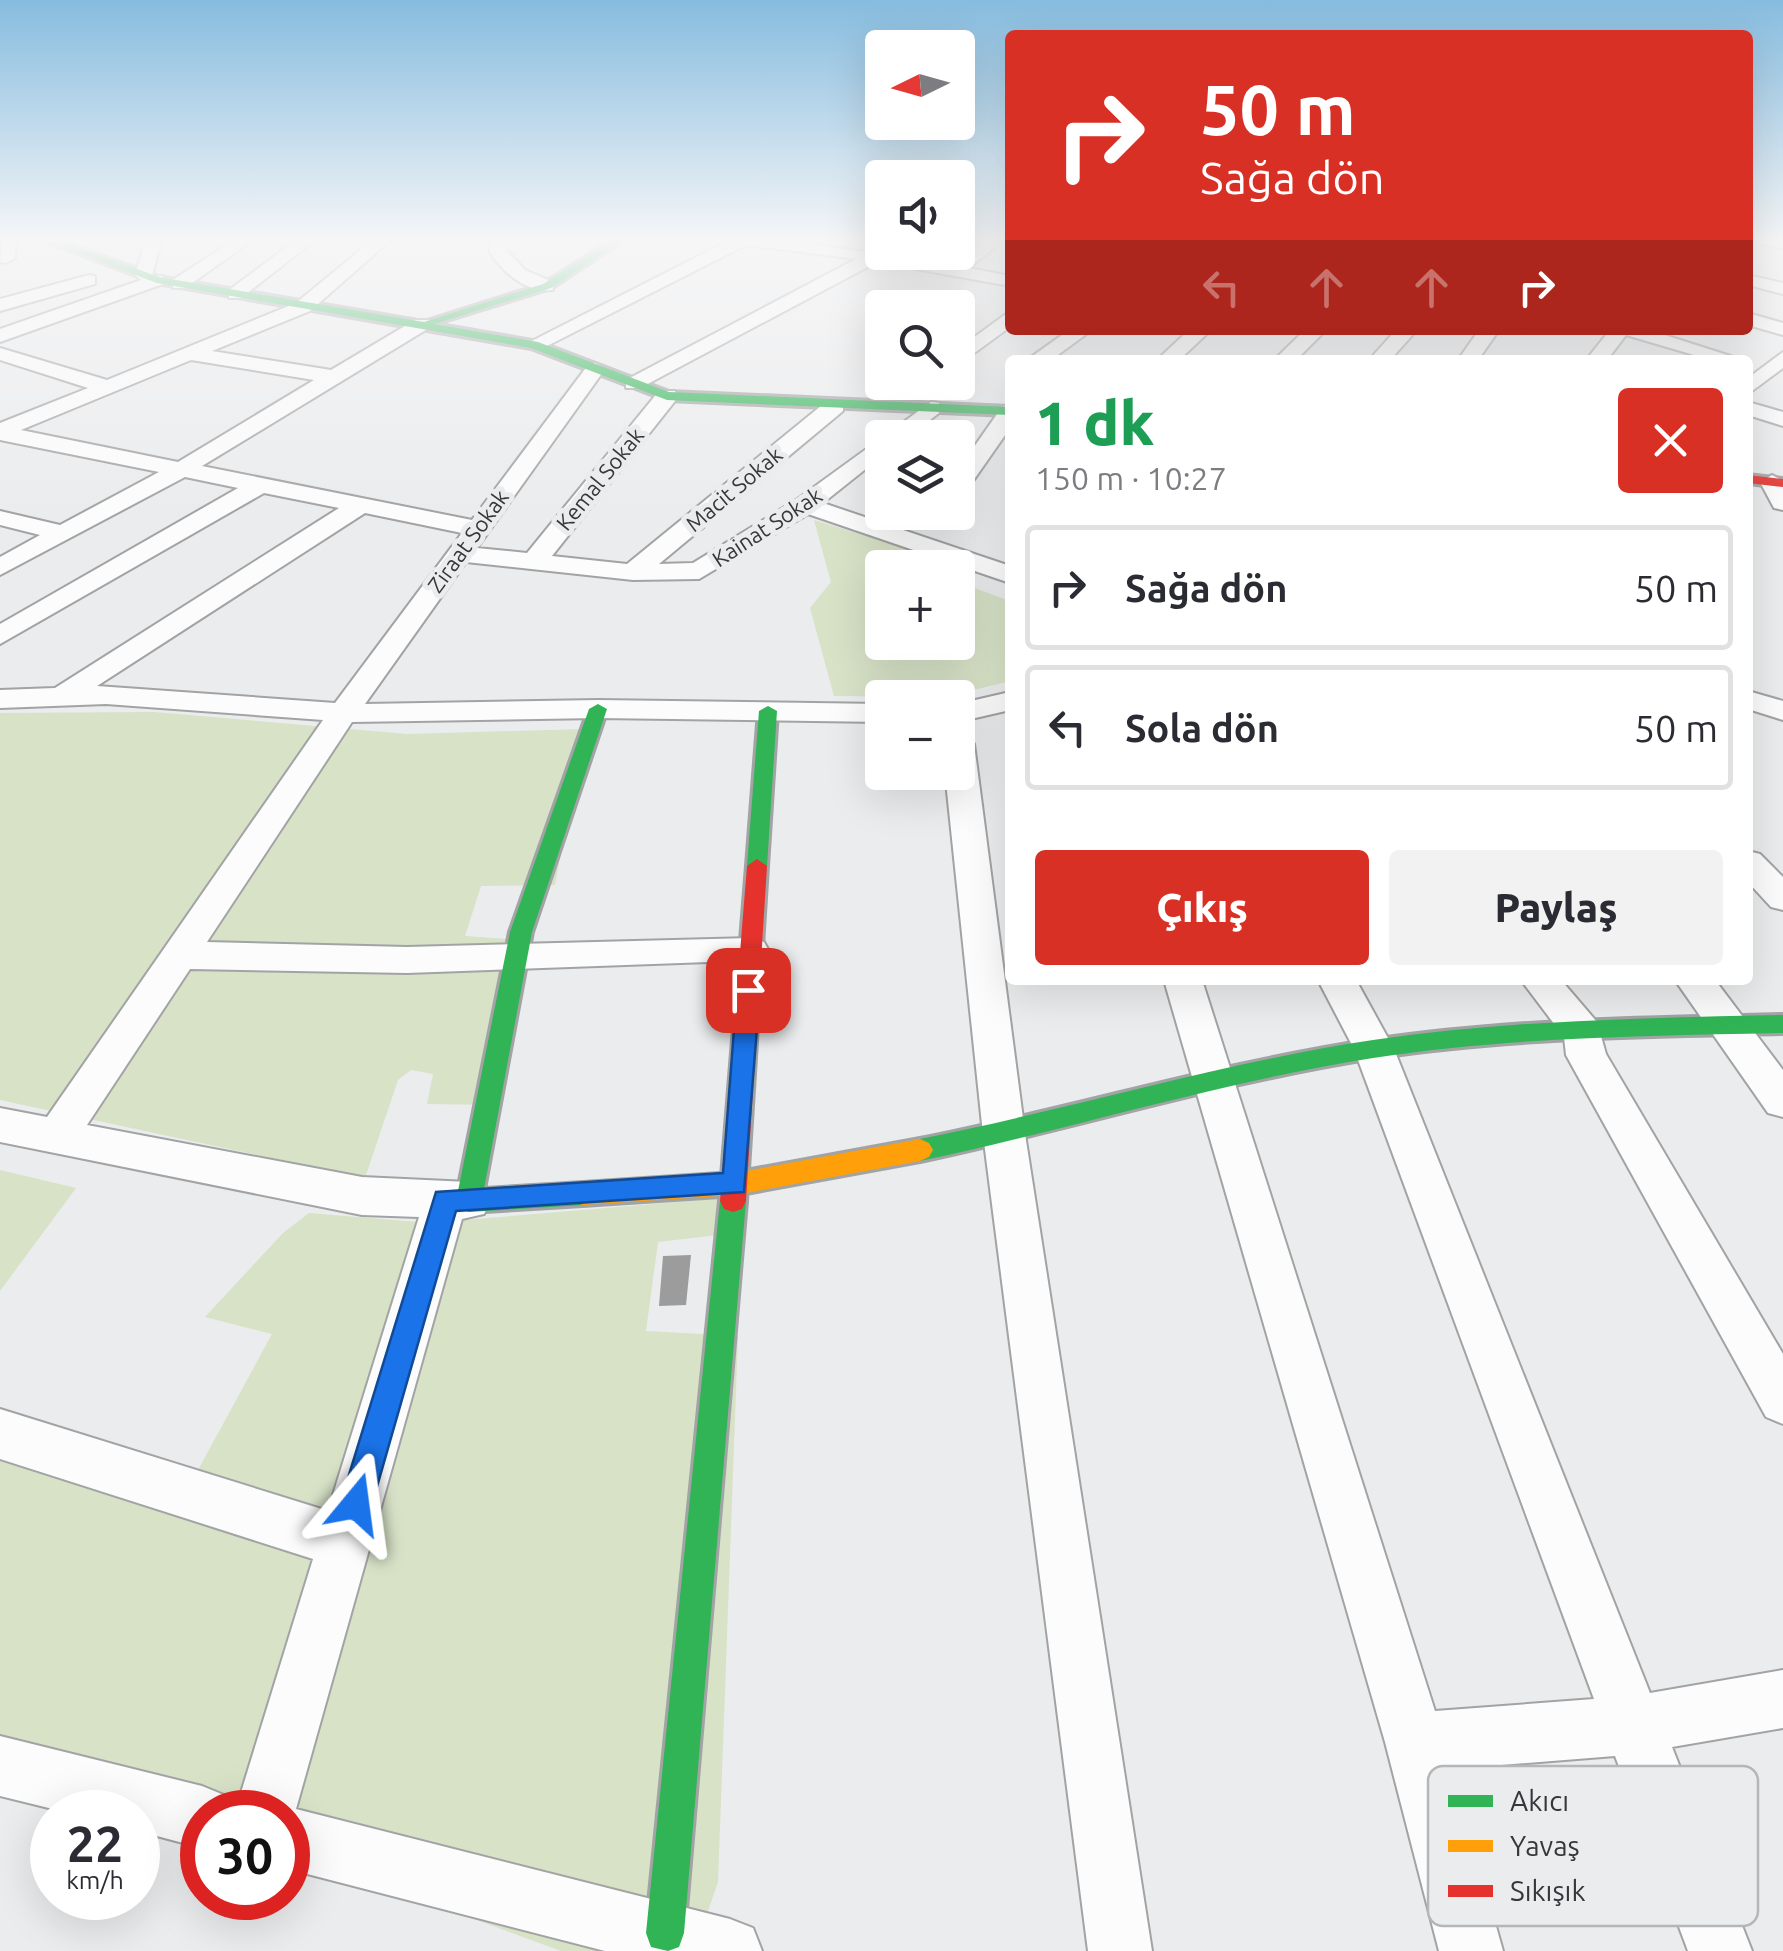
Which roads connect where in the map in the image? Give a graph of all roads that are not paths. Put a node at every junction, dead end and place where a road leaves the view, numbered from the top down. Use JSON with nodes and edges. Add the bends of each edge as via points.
{"nodes":[{"id":1,"x":250,"y":329,"type":"edge"},
{"id":2,"x":414,"y":329,"type":"edge"},
{"id":3,"x":449,"y":329,"type":"edge"},
{"id":4,"x":535,"y":329,"type":"edge"},
{"id":5,"x":564,"y":329,"type":"edge"},
{"id":6,"x":736,"y":329,"type":"edge"},
{"id":7,"x":996,"y":329,"type":"edge"},
{"id":8,"x":1074,"y":335,"type":"edge"},
{"id":9,"x":1196,"y":335,"type":"edge"},
{"id":10,"x":1311,"y":335,"type":"edge"},
{"id":11,"x":1402,"y":335,"type":"edge"},
{"id":12,"x":1616,"y":335,"type":"edge"},
{"id":13,"x":1645,"y":335,"type":"edge"},
{"id":14,"x":534,"y":345,"type":"junction"},
{"id":15,"x":975,"y":346,"type":"edge"},
{"id":16,"x":0,"y":354,"type":"edge"},
{"id":17,"x":189,"y":354,"type":"junction"},
{"id":18,"x":1044,"y":355,"type":"edge"},
{"id":19,"x":1173,"y":355,"type":"edge"},
{"id":20,"x":1289,"y":355,"type":"edge"},
{"id":21,"x":1384,"y":355,"type":"edge"},
{"id":22,"x":1600,"y":355,"type":"edge"},
{"id":23,"x":1715,"y":355,"type":"edge"},
{"id":24,"x":595,"y":369,"type":"junction"},
{"id":25,"x":334,"y":377,"type":"junction"},
{"id":26,"x":633,"y":384,"type":"junction"},
{"id":27,"x":108,"y":387,"type":"junction"},
{"id":28,"x":667,"y":396,"type":"junction"},
{"id":29,"x":906,"y":400,"type":"edge"},
{"id":30,"x":1005,"y":405,"type":"edge"},
{"id":31,"x":834,"y":406,"type":"junction"},
{"id":32,"x":1005,"y":407,"type":"edge"},
{"id":33,"x":896,"y":408,"type":"junction"},
{"id":34,"x":931,"y":408,"type":"junction"},
{"id":35,"x":1753,"y":410,"type":"edge"},
{"id":36,"x":916,"y":420,"type":"edge"},
{"id":37,"x":1783,"y":420,"type":"edge"},
{"id":38,"x":0,"y":432,"type":"edge"},
{"id":39,"x":975,"y":457,"type":"edge"},
{"id":40,"x":865,"y":458,"type":"edge"},
{"id":41,"x":182,"y":468,"type":"junction"},
{"id":42,"x":262,"y":484,"type":"junction"},
{"id":43,"x":364,"y":504,"type":"junction"},
{"id":44,"x":804,"y":505,"type":"junction"},
{"id":45,"x":0,"y":518,"type":"edge"},
{"id":46,"x":475,"y":528,"type":"junction"},
{"id":47,"x":63,"y":533,"type":"junction"},
{"id":48,"x":458,"y":554,"type":"junction"},
{"id":49,"x":533,"y":563,"type":"junction"},
{"id":50,"x":0,"y":567,"type":"edge"},
{"id":51,"x":633,"y":572,"type":"junction"},
{"id":52,"x":1005,"y":573,"type":"edge"},
{"id":53,"x":0,"y":636,"type":"edge"},
{"id":54,"x":62,"y":697,"type":"junction"},
{"id":55,"x":0,"y":699,"type":"edge"},
{"id":56,"x":1753,"y":701,"type":"edge"},
{"id":57,"x":1005,"y":702,"type":"edge"},
{"id":58,"x":598,"y":709,"type":"junction"},
{"id":59,"x":975,"y":709,"type":"edge"},
{"id":60,"x":1783,"y":710,"type":"edge"},
{"id":61,"x":768,"y":711,"type":"junction"},
{"id":62,"x":343,"y":713,"type":"junction"},
{"id":63,"x":865,"y":713,"type":"edge"},
{"id":64,"x":968,"y":790,"type":"edge"},
{"id":65,"x":1753,"y":867,"type":"edge"},
{"id":66,"x":1783,"y":898,"type":"edge"},
{"id":67,"x":995,"y":923,"type":"edge"},
{"id":68,"x":751,"y":952,"type":"junction"},
{"id":69,"x":176,"y":955,"type":"junction"},
{"id":70,"x":515,"y":958,"type":"junction"},
{"id":71,"x":1185,"y":985,"type":"edge"},
{"id":72,"x":1339,"y":985,"type":"edge"},
{"id":73,"x":1544,"y":985,"type":"edge"},
{"id":74,"x":1698,"y":985,"type":"edge"},
{"id":75,"x":1729,"y":1022,"type":"junction"},
{"id":76,"x":1783,"y":1024,"type":"edge"},
{"id":77,"x":1583,"y":1033,"type":"junction"},
{"id":78,"x":1374,"y":1049,"type":"junction"},
{"id":79,"x":1214,"y":1080,"type":"junction"},
{"id":80,"x":1783,"y":1102,"type":"edge"},
{"id":81,"x":0,"y":1125,"type":"edge"},
{"id":82,"x":1004,"y":1134,"type":"junction"},
{"id":83,"x":56,"y":1137,"type":"junction"},
{"id":84,"x":735,"y":1184,"type":"junction"},
{"id":85,"x":457,"y":1200,"type":"junction"},
{"id":86,"x":1783,"y":1400,"type":"edge"},
{"id":87,"x":0,"y":1434,"type":"edge"},
{"id":88,"x":345,"y":1543,"type":"junction"},
{"id":89,"x":1783,"y":1699,"type":"edge"},
{"id":90,"x":1634,"y":1725,"type":"junction"},
{"id":91,"x":1414,"y":1742,"type":"junction"},
{"id":92,"x":0,"y":1766,"type":"edge"},
{"id":93,"x":1650,"y":1766,"type":"edge"},
{"id":94,"x":272,"y":1790,"type":"edge"},
{"id":95,"x":1428,"y":1793,"type":"edge"},
{"id":96,"x":180,"y":1811,"type":"edge"},
{"id":97,"x":310,"y":1844,"type":"edge"},
{"id":98,"x":1464,"y":1926,"type":"edge"},
{"id":99,"x":1710,"y":1926,"type":"edge"},
{"id":100,"x":665,"y":1934,"type":"junction"},
{"id":101,"x":730,"y":1951,"type":"edge"},
{"id":102,"x":1120,"y":1951,"type":"edge"},
{"id":103,"x":1471,"y":1951,"type":"edge"},
{"id":104,"x":1720,"y":1951,"type":"edge"}],
"edges":[{"from":1,"to":17,"type":"street"},
{"from":2,"to":25,"type":"street"},
{"from":3,"to":14,"type":"street"},
{"from":4,"to":14,"type":"street"},
{"from":5,"to":14,"type":"street"},
{"from":6,"to":26,"type":"street"},
{"from":7,"to":15,"type":"street"},
{"from":8,"to":18,"type":"street"},
{"from":9,"to":19,"type":"street"},
{"from":10,"to":20,"type":"street"},
{"from":11,"to":21,"type":"street"},
{"from":12,"to":22,"type":"street"},
{"from":13,"to":23,"type":"street"},
{"from":14,"to":24,"type":"street"},
{"from":16,"to":27,"type":"street"},
{"from":17,"to":25,"type":"street"},
{"from":17,"to":27,"type":"street"},
{"from":24,"to":26,"type":"street"},
{"from":24,"to":46,"type":"street","name":"Ziraat Sokak"},
{"from":25,"to":41,"type":"street"},
{"from":26,"to":28,"type":"street"},
{"from":27,"to":38,"type":"street"},
{"from":28,"to":31,"type":"street"},
{"from":28,"to":49,"type":"street","name":"Kemal Sokak"},
{"from":29,"to":33,"type":"street"},
{"from":30,"to":34,"type":"street"},
{"from":31,"to":33,"type":"street"},
{"from":31,"to":51,"type":"street","name":"Macit Sokak"},
{"from":32,"to":39,"type":"street"},
{"from":33,"to":34,"type":"street"},
{"from":34,"to":36,"type":"street"},
{"from":35,"to":37,"type":"street"},
{"from":38,"to":41,"type":"street"},
{"from":40,"to":44,"type":"street","name":"Kainat Sokak"},
{"from":41,"to":42,"type":"street"},
{"from":41,"to":47,"type":"street"},
{"from":42,"to":43,"type":"street"},
{"from":42,"to":53,"type":"street"},
{"from":43,"to":46,"type":"street"},
{"from":43,"to":54,"type":"street"},
{"from":44,"to":51,"type":"street","name":"Kainat Sokak","via":[[699,571]]},
{"from":44,"to":52,"type":"street","via":[[923,534]]},
{"from":45,"to":47,"type":"street"},
{"from":46,"to":48,"type":"street","name":"Ziraat Sokak"},
{"from":47,"to":50,"type":"street"},
{"from":48,"to":49,"type":"street","name":"Kainat Sokak"},
{"from":48,"to":62,"type":"street","name":"Ziraat Sokak"},
{"from":49,"to":51,"type":"street","name":"Kainat Sokak"},
{"from":54,"to":55,"type":"street"},
{"from":54,"to":62,"type":"street"},
{"from":56,"to":60,"type":"street"},
{"from":57,"to":59,"type":"street"},
{"from":58,"to":61,"type":"street"},
{"from":58,"to":62,"type":"street"},
{"from":58,"to":70,"type":"street"},
{"from":61,"to":63,"type":"street"},
{"from":61,"to":68,"type":"street"},
{"from":62,"to":69,"type":"street","name":"Ziraat Sokak"},
{"from":64,"to":67,"type":"street"},
{"from":65,"to":66,"type":"street"},
{"from":67,"to":82,"type":"street"},
{"from":68,"to":70,"type":"street"},
{"from":68,"to":84,"type":"street"},
{"from":69,"to":70,"type":"street"},
{"from":69,"to":83,"type":"street","name":"Ziraat Sokak"},
{"from":70,"to":85,"type":"street"},
{"from":71,"to":79,"type":"street"},
{"from":72,"to":78,"type":"street"},
{"from":73,"to":77,"type":"street"},
{"from":74,"to":75,"type":"street"},
{"from":75,"to":76,"type":"street"},
{"from":75,"to":77,"type":"street"},
{"from":75,"to":80,"type":"street"},
{"from":77,"to":78,"type":"street"},
{"from":77,"to":86,"type":"street","via":[[1586,1054]]},
{"from":78,"to":79,"type":"street"},
{"from":78,"to":90,"type":"street"},
{"from":79,"to":82,"type":"street"},
{"from":79,"to":91,"type":"street"},
{"from":81,"to":83,"type":"street"},
{"from":82,"to":84,"type":"street"},
{"from":82,"to":102,"type":"street"},
{"from":83,"to":85,"type":"street","via":[[362,1196]]},
{"from":84,"to":85,"type":"street"},
{"from":84,"to":100,"type":"street"},
{"from":85,"to":88,"type":"street"},
{"from":87,"to":88,"type":"street"},
{"from":88,"to":94,"type":"street"},
{"from":89,"to":90,"type":"street"},
{"from":90,"to":91,"type":"street"},
{"from":90,"to":93,"type":"street"},
{"from":91,"to":95,"type":"street"},
{"from":92,"to":96,"type":"street"},
{"from":97,"to":100,"type":"street"},
{"from":98,"to":103,"type":"street"},
{"from":99,"to":104,"type":"street"},
{"from":100,"to":101,"type":"street"}]}
